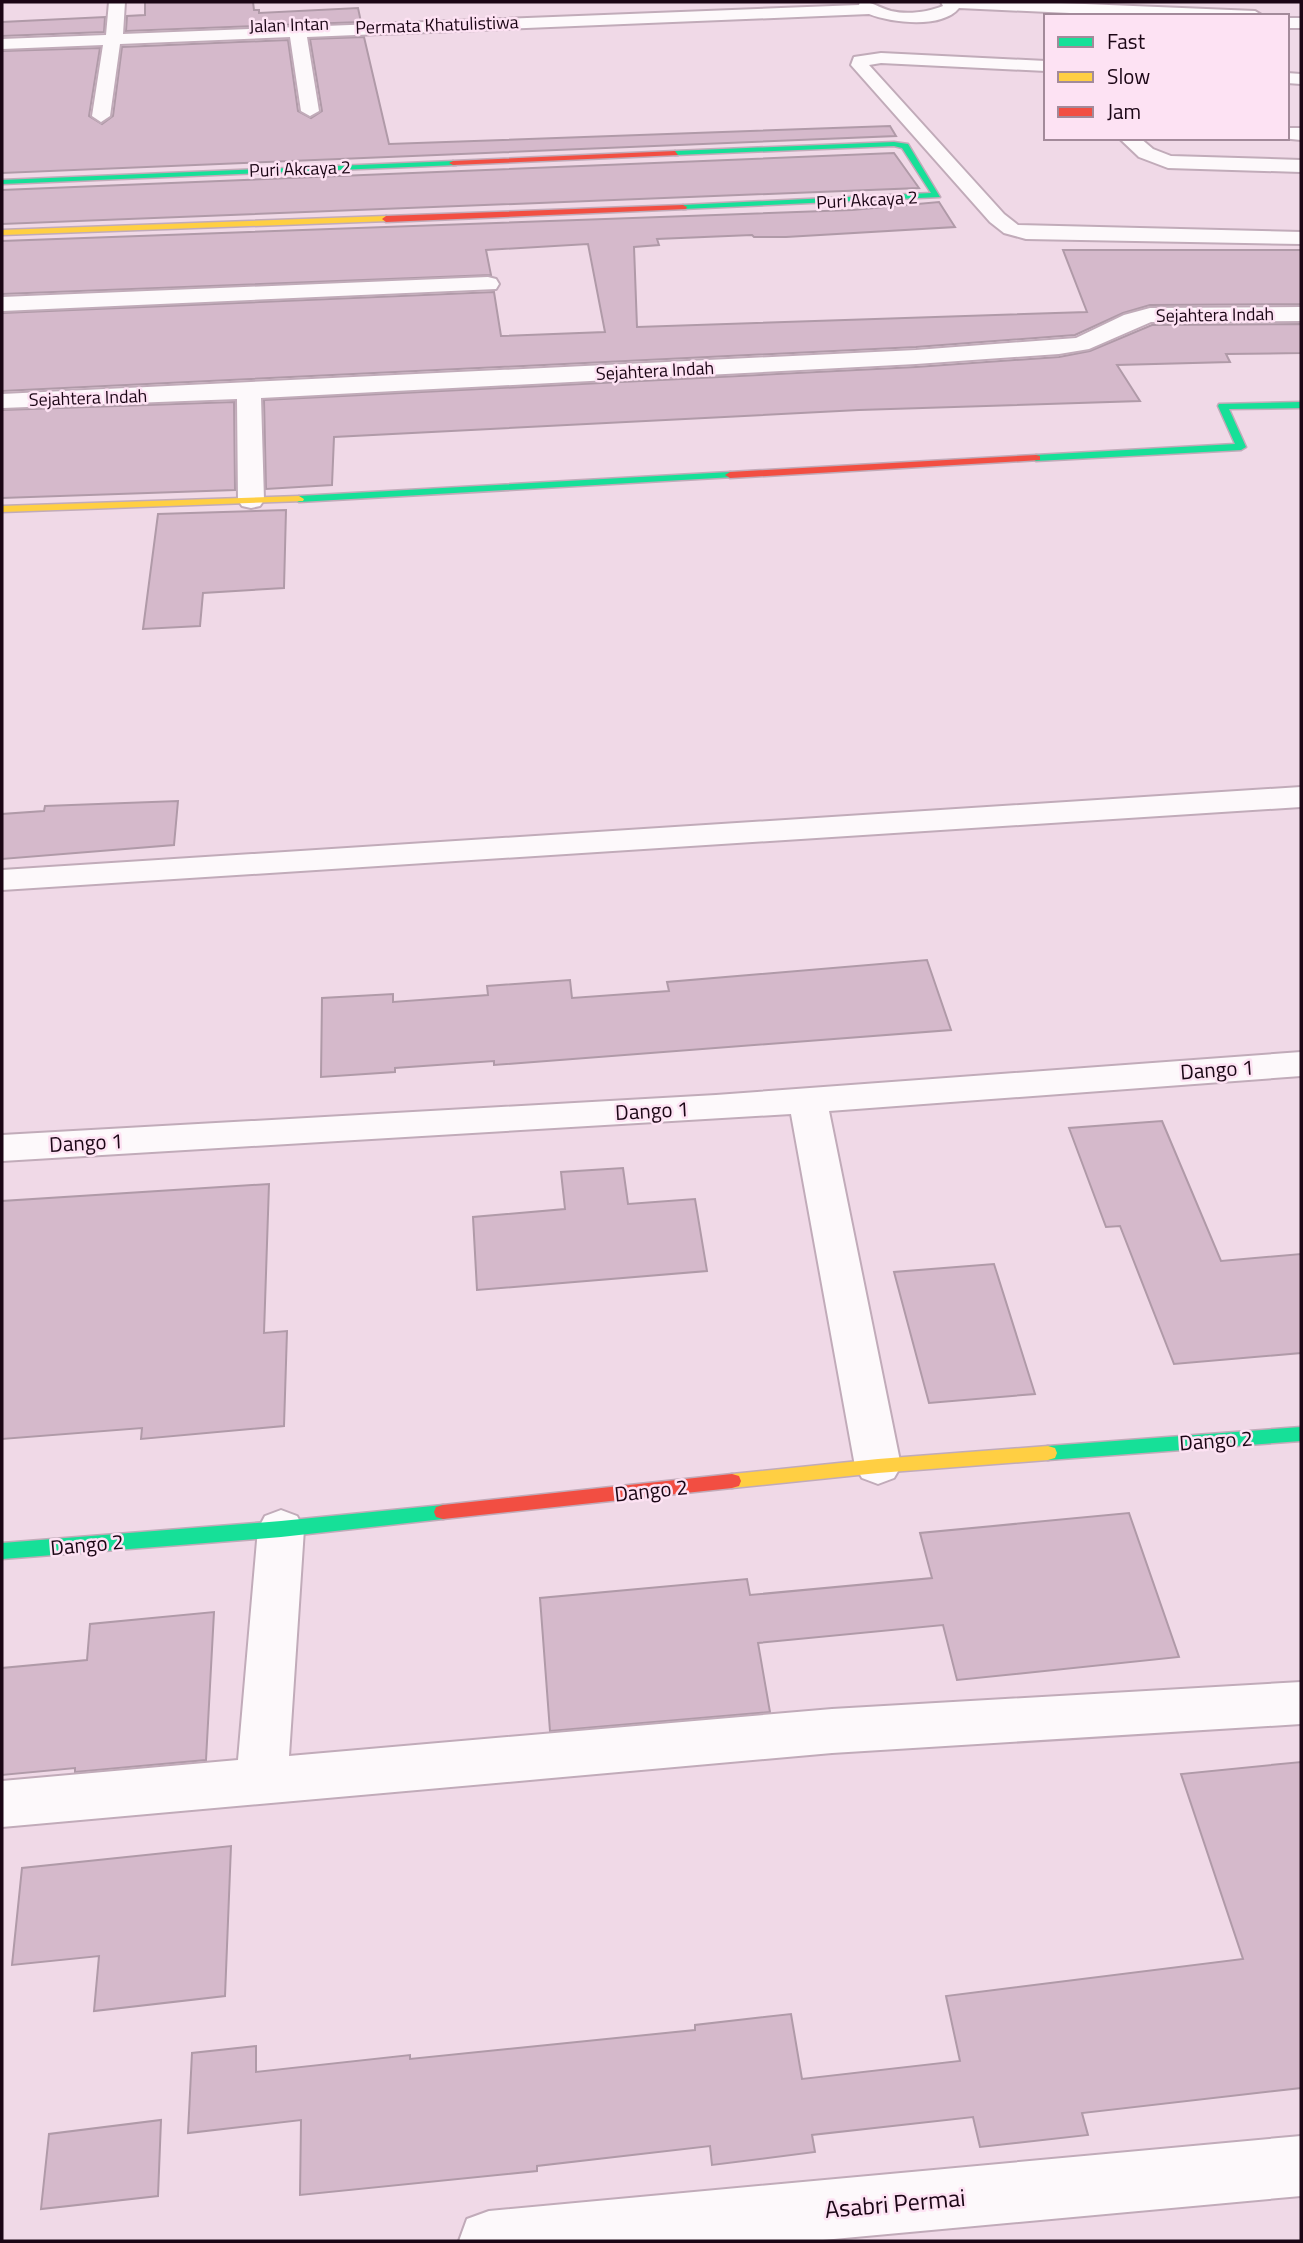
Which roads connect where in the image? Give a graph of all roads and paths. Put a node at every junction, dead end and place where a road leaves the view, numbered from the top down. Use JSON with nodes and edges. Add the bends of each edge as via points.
{"nodes":[{"id":1,"x":117,"y":2,"type":"edge"},
{"id":2,"x":816,"y":4,"type":"edge"},
{"id":3,"x":950,"y":4,"type":"edge"},
{"id":4,"x":870,"y":5,"type":"edge"},
{"id":5,"x":1108,"y":10,"type":"edge"},
{"id":6,"x":1129,"y":14,"type":"edge"},
{"id":7,"x":1206,"y":14,"type":"edge"},
{"id":8,"x":293,"y":23,"type":"junction"},
{"id":9,"x":829,"y":27,"type":"dead end"},
{"id":10,"x":2,"y":36,"type":"edge"},
{"id":11,"x":114,"y":36,"type":"junction"},
{"id":12,"x":846,"y":43,"type":"dead end"},
{"id":13,"x":2,"y":44,"type":"edge"},
{"id":14,"x":864,"y":59,"type":"junction"},
{"id":15,"x":1044,"y":66,"type":"edge"},
{"id":16,"x":310,"y":111,"type":"dead end"},
{"id":17,"x":101,"y":116,"type":"dead end"},
{"id":18,"x":1130,"y":140,"type":"edge"},
{"id":19,"x":1301,"y":166,"type":"edge"},
{"id":20,"x":2,"y":182,"type":"edge"},
{"id":21,"x":2,"y":233,"type":"edge"},
{"id":22,"x":1301,"y":239,"type":"edge"},
{"id":23,"x":488,"y":284,"type":"dead end"},
{"id":24,"x":2,"y":304,"type":"edge"},
{"id":25,"x":1301,"y":314,"type":"edge"},
{"id":26,"x":249,"y":391,"type":"junction"},
{"id":27,"x":2,"y":401,"type":"edge"},
{"id":28,"x":1301,"y":405,"type":"edge"},
{"id":29,"x":251,"y":500,"type":"junction"},
{"id":30,"x":2,"y":509,"type":"edge"},
{"id":31,"x":1301,"y":797,"type":"edge"},
{"id":32,"x":2,"y":880,"type":"edge"},
{"id":33,"x":1301,"y":1064,"type":"edge"},
{"id":34,"x":808,"y":1100,"type":"junction"},
{"id":35,"x":2,"y":1148,"type":"edge"},
{"id":36,"x":1301,"y":1434,"type":"edge"},
{"id":37,"x":878,"y":1466,"type":"junction"},
{"id":38,"x":281,"y":1529,"type":"junction"},
{"id":39,"x":2,"y":1552,"type":"edge"},
{"id":40,"x":1301,"y":1703,"type":"edge"},
{"id":41,"x":262,"y":1782,"type":"junction"},
{"id":42,"x":2,"y":1804,"type":"edge"},
{"id":43,"x":1301,"y":2166,"type":"edge"},
{"id":44,"x":489,"y":2241,"type":"edge"}],
"edges":[{"from":1,"to":11,"type":"street"},
{"from":2,"to":4,"type":"street","name":"Permata Khatulistiwa"},
{"from":2,"to":8,"type":"street","name":"Permata Khatulistiwa"},
{"from":2,"to":9,"type":"street"},
{"from":3,"to":4,"type":"street","name":"Permata Khatulistiwa","via":[[941,13],[917,16],[891,15]]},
{"from":3,"to":5,"type":"street","name":"Permata Khatulistiwa"},
{"from":5,"to":6,"type":"street"},
{"from":5,"to":7,"type":"street"},
{"from":8,"to":11,"type":"street","name":"Permata Khatulistiwa"},
{"from":8,"to":16,"type":"street"},
{"from":10,"to":11,"type":"street"},
{"from":11,"to":13,"type":"street","name":"Permata Khatulistiwa"},
{"from":11,"to":17,"type":"street"},
{"from":12,"to":14,"type":"street"},
{"from":14,"to":15,"type":"street"},
{"from":14,"to":22,"type":"street","via":[[860,65],[877,86],[1011,229],[1051,234]]},
{"from":18,"to":19,"type":"street","via":[[1168,162]]},
{"from":20,"to":21,"type":"street","name":"Puri Akcaya 2","via":[[894,144],[905,146],[937,195]]},
{"from":23,"to":24,"type":"street"},
{"from":25,"to":26,"type":"street","name":"Sejahtera Indah","via":[[1150,315],[1081,344],[1059,347]]},
{"from":26,"to":27,"type":"street","name":"Sejahtera Indah"},
{"from":26,"to":29,"type":"street"},
{"from":28,"to":29,"type":"street","via":[[1223,406],[1241,447]]},
{"from":29,"to":30,"type":"street"},
{"from":31,"to":32,"type":"street"},
{"from":33,"to":34,"type":"street","name":"Dango 1"},
{"from":34,"to":35,"type":"street","name":"Dango 1"},
{"from":34,"to":37,"type":"street"},
{"from":36,"to":37,"type":"street","name":"Dango 2"},
{"from":37,"to":38,"type":"street","name":"Dango 2"},
{"from":38,"to":39,"type":"street","name":"Dango 2"},
{"from":38,"to":41,"type":"street"},
{"from":40,"to":41,"type":"street","via":[[832,1731]]},
{"from":41,"to":42,"type":"street"},
{"from":43,"to":44,"type":"street","name":"Asabri Permai"}]}
